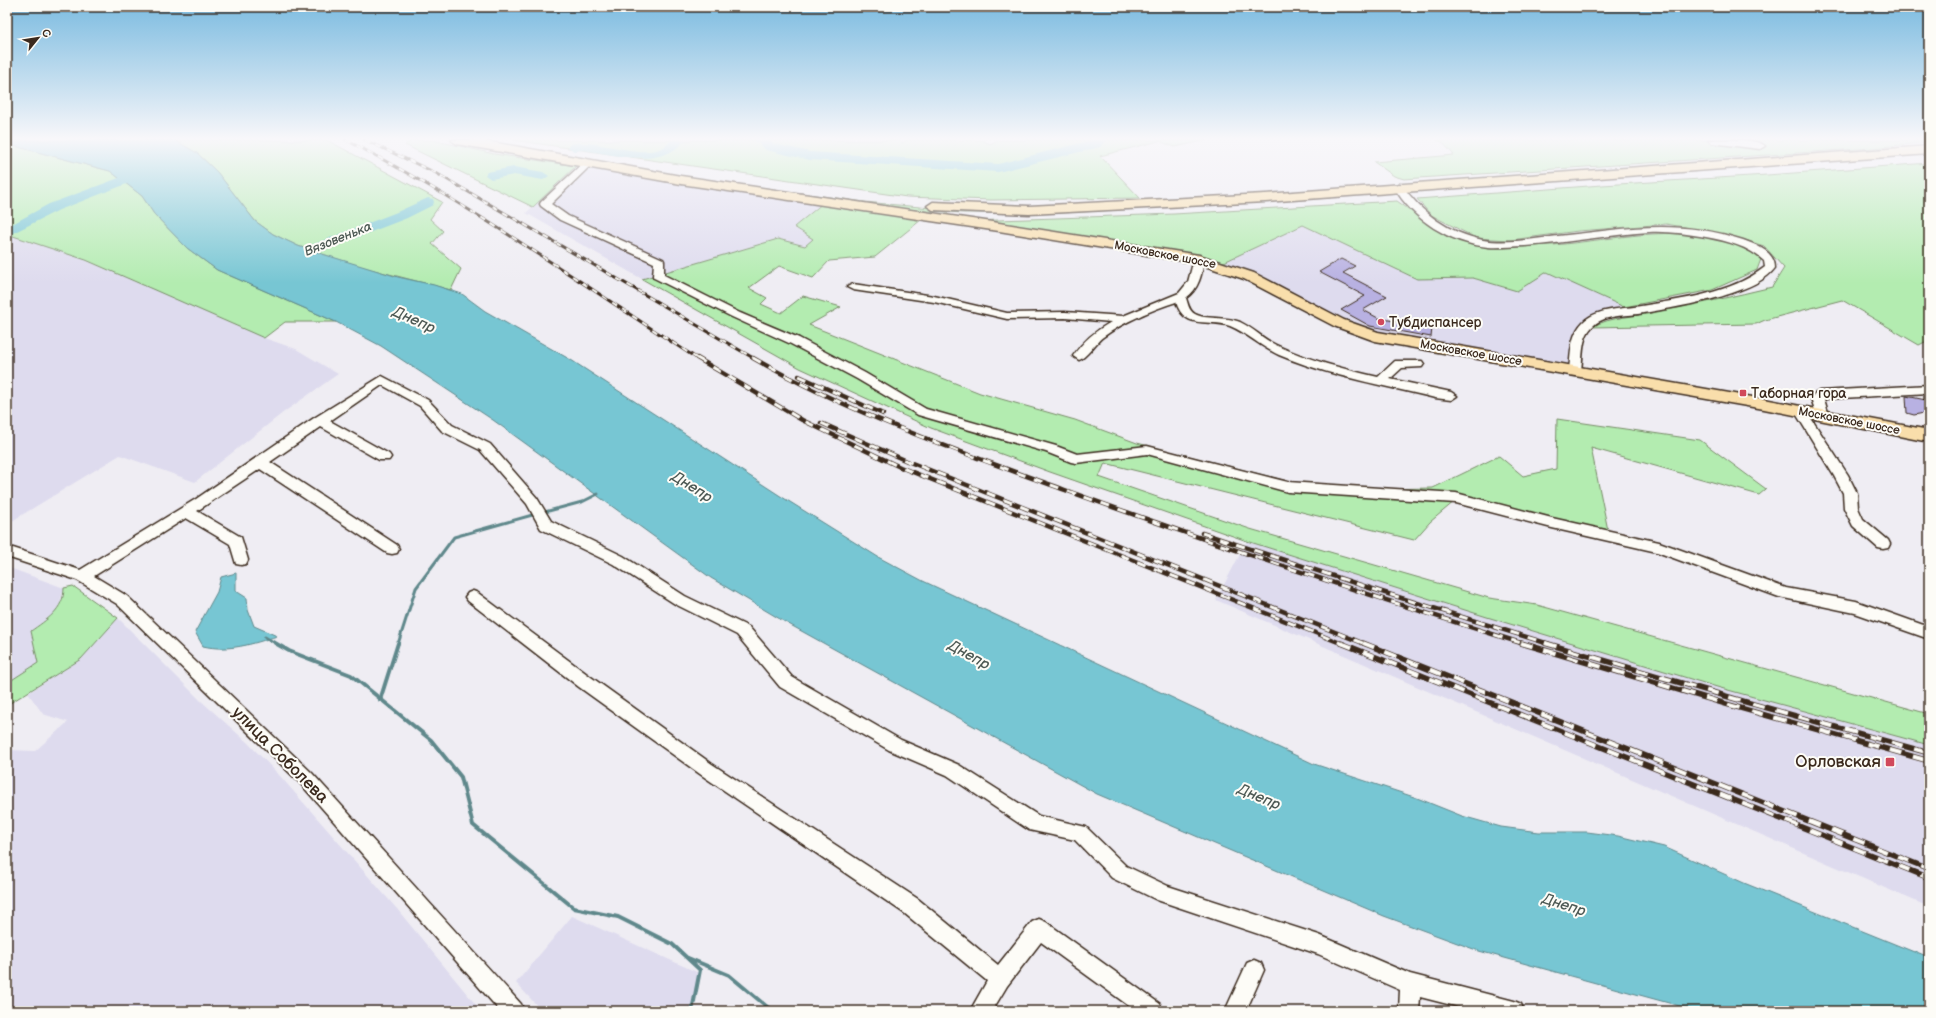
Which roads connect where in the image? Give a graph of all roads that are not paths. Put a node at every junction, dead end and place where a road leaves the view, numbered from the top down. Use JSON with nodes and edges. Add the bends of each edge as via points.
{"nodes":[{"id":1,"x":564,"y":188,"type":"edge"},
{"id":2,"x":731,"y":188,"type":"edge"},
{"id":3,"x":784,"y":188,"type":"edge"},
{"id":4,"x":1446,"y":188,"type":"edge"},
{"id":5,"x":1455,"y":188,"type":"edge"},
{"id":6,"x":1401,"y":191,"type":"junction"},
{"id":7,"x":876,"y":209,"type":"junction"},
{"id":8,"x":1199,"y":259,"type":"junction"},
{"id":9,"x":853,"y":287,"type":"dead end"},
{"id":10,"x":1180,"y":298,"type":"junction"},
{"id":11,"x":1123,"y":319,"type":"junction"},
{"id":12,"x":1079,"y":356,"type":"dead end"},
{"id":13,"x":1418,"y":364,"type":"dead end"},
{"id":14,"x":1575,"y":371,"type":"junction"},
{"id":15,"x":1381,"y":382,"type":"junction"},
{"id":16,"x":1929,"y":389,"type":"edge"},
{"id":17,"x":1451,"y":396,"type":"dead end"},
{"id":18,"x":1801,"y":412,"type":"junction"},
{"id":19,"x":1823,"y":416,"type":"junction"},
{"id":20,"x":319,"y":421,"type":"junction"},
{"id":21,"x":1929,"y":436,"type":"edge"},
{"id":22,"x":384,"y":457,"type":"dead end"},
{"id":23,"x":260,"y":462,"type":"junction"},
{"id":24,"x":185,"y":511,"type":"junction"},
{"id":25,"x":1883,"y":544,"type":"dead end"},
{"id":26,"x":392,"y":549,"type":"dead end"},
{"id":27,"x":7,"y":551,"type":"edge"},
{"id":28,"x":240,"y":560,"type":"dead end"},
{"id":29,"x":82,"y":576,"type":"junction"},
{"id":30,"x":473,"y":597,"type":"dead end"},
{"id":31,"x":1929,"y":633,"type":"edge"},
{"id":32,"x":1254,"y":970,"type":"dead end"},
{"id":33,"x":1000,"y":980,"type":"junction"},
{"id":34,"x":1410,"y":984,"type":"junction"},
{"id":35,"x":983,"y":1010,"type":"edge"},
{"id":36,"x":514,"y":1011,"type":"edge"},
{"id":37,"x":1153,"y":1011,"type":"edge"},
{"id":38,"x":1235,"y":1011,"type":"edge"},
{"id":39,"x":1409,"y":1011,"type":"edge"},
{"id":40,"x":1514,"y":1011,"type":"edge"}],
"edges":[{"from":1,"to":31,"type":"street","via":[[545,204],[564,218],[659,261],[658,276],[795,341],[922,412],[1052,449],[1076,459],[1147,450],[1288,487],[1456,498],[1552,524],[1660,547],[1784,593],[1856,607]]},
{"from":2,"to":7,"type":"main road","name":"Московское шоссе"},
{"from":3,"to":6,"type":"main road","via":[[892,203],[1029,210]]},
{"from":4,"to":6,"type":"main road"},
{"from":5,"to":6,"type":"main road"},
{"from":6,"to":7,"type":"main road","via":[[1268,205],[1031,217],[964,216]]},
{"from":6,"to":14,"type":"street","via":[[1408,202],[1427,218],[1457,235],[1478,242],[1516,244],[1651,229],[1673,230],[1708,234],[1745,244],[1761,252],[1769,260],[1770,268],[1763,276],[1743,285],[1714,294],[1600,316],[1587,325],[1579,339]]},
{"from":7,"to":8,"type":"main road","name":"Московское шоссе"},
{"from":8,"to":10,"type":"street","via":[[1195,278]]},
{"from":8,"to":14,"type":"main road","name":"Московское шоссе","via":[[1248,276],[1339,323],[1376,336]]},
{"from":9,"to":11,"type":"street","via":[[934,299],[1007,316],[1064,315]]},
{"from":10,"to":11,"type":"street","via":[[1165,301]]},
{"from":10,"to":15,"type":"street","via":[[1185,312],[1191,317],[1229,322],[1243,328],[1269,346],[1289,354]]},
{"from":11,"to":12,"type":"street","via":[[1100,333],[1087,344]]},
{"from":13,"to":15,"type":"street","via":[[1399,364]]},
{"from":14,"to":18,"type":"main road","name":"Московское шоссе"},
{"from":15,"to":17,"type":"street"},
{"from":16,"to":19,"type":"street","via":[[1820,395],[1816,398]]},
{"from":18,"to":19,"type":"main road","name":"Московское шоссе"},
{"from":18,"to":25,"type":"street","via":[[1842,475],[1850,492],[1851,508],[1858,522]]},
{"from":19,"to":21,"type":"main road","name":"Московское шоссе"},
{"from":20,"to":22,"type":"street"},
{"from":20,"to":23,"type":"street"},
{"from":20,"to":34,"type":"street","via":[[382,380],[424,403],[447,428],[485,447],[532,501],[546,526],[618,560],[680,600],[743,631],[786,682],[895,745],[953,770],[1034,824],[1080,833],[1119,872],[1151,888],[1319,945]]},
{"from":23,"to":24,"type":"street"},
{"from":23,"to":26,"type":"street"},
{"from":24,"to":28,"type":"street","via":[[236,541]]},
{"from":24,"to":29,"type":"street"},
{"from":27,"to":29,"type":"street","name":"улица Соболева"},
{"from":29,"to":36,"type":"street","name":"улица Соболева","via":[[122,600],[306,778]]},
{"from":30,"to":33,"type":"street","via":[[584,682],[706,769],[911,906]]},
{"from":32,"to":38,"type":"street"},
{"from":33,"to":35,"type":"street"},
{"from":33,"to":37,"type":"street","via":[[1039,929]]},
{"from":34,"to":39,"type":"street"},
{"from":34,"to":40,"type":"street"}]}
